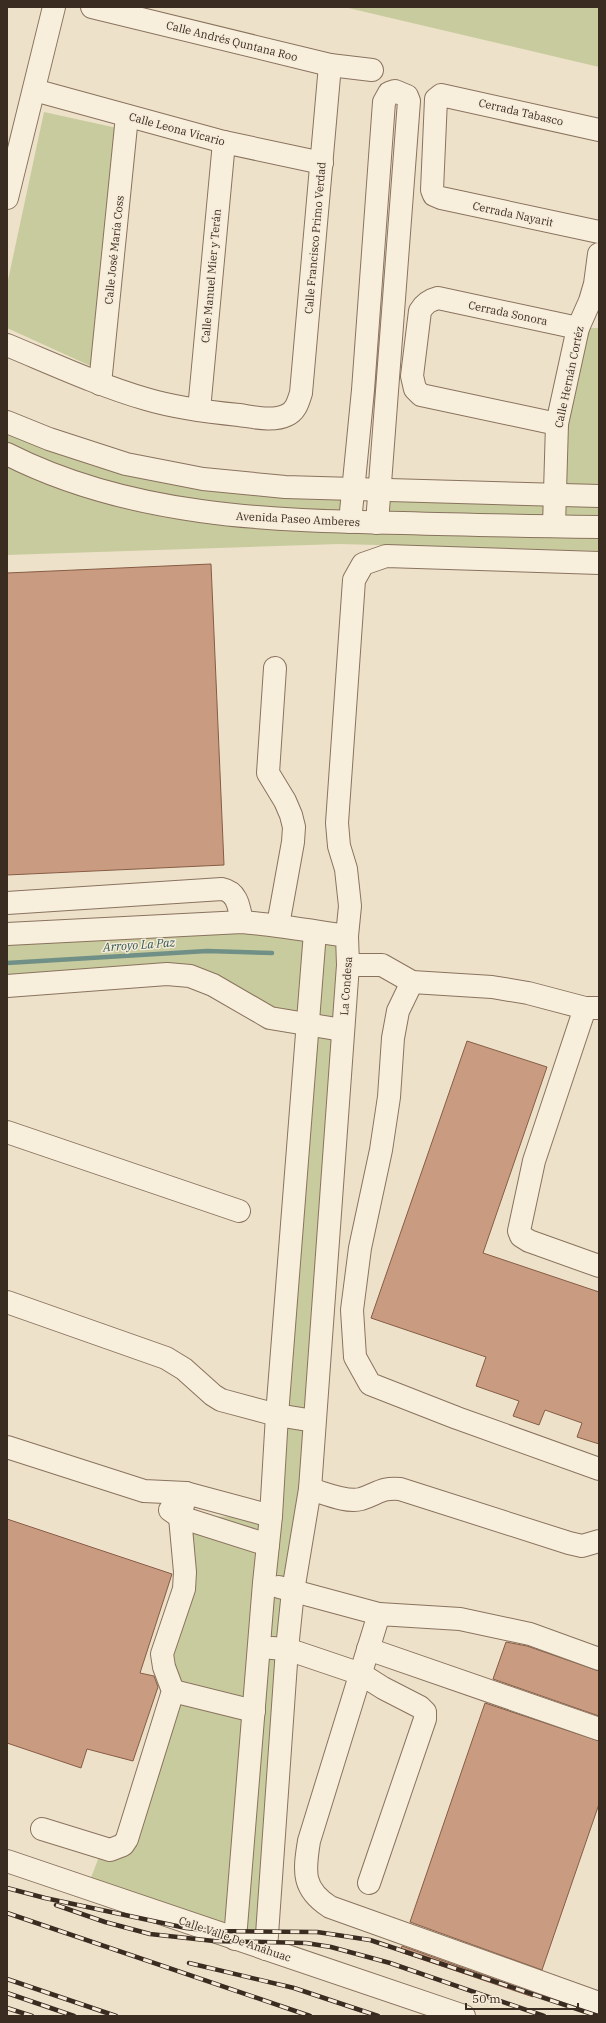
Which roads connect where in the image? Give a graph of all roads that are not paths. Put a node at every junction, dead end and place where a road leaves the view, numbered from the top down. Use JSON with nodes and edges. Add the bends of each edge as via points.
{"nodes":[{"id":1,"x":54,"y":7,"type":"edge"},
{"id":2,"x":92,"y":7,"type":"edge"},
{"id":3,"x":330,"y":65,"type":"junction"},
{"id":4,"x":372,"y":70,"type":"dead end"},
{"id":5,"x":34,"y":90,"type":"junction"},
{"id":6,"x":127,"y":116,"type":"junction"},
{"id":7,"x":599,"y":130,"type":"edge"},
{"id":8,"x":224,"y":142,"type":"junction"},
{"id":9,"x":322,"y":163,"type":"junction"},
{"id":10,"x":432,"y":190,"type":"joint"},
{"id":11,"x":8,"y":191,"type":"edge"},
{"id":12,"x":599,"y":232,"type":"edge"},
{"id":13,"x":599,"y":254,"type":"edge"},
{"id":14,"x":578,"y":328,"type":"junction"},
{"id":15,"x":7,"y":345,"type":"edge"},
{"id":16,"x":100,"y":384,"type":"junction"},
{"id":17,"x":199,"y":410,"type":"junction"},
{"id":18,"x":7,"y":422,"type":"edge"},
{"id":19,"x":556,"y":424,"type":"junction"},
{"id":20,"x":7,"y":454,"type":"edge"},
{"id":21,"x":352,"y":489,"type":"junction"},
{"id":22,"x":379,"y":490,"type":"junction"},
{"id":23,"x":556,"y":495,"type":"junction"},
{"id":24,"x":599,"y":496,"type":"edge"},
{"id":25,"x":350,"y":522,"type":"junction"},
{"id":26,"x":377,"y":523,"type":"junction"},
{"id":27,"x":554,"y":526,"type":"junction"},
{"id":28,"x":599,"y":527,"type":"edge"},
{"id":29,"x":599,"y":563,"type":"edge"},
{"id":30,"x":275,"y":668,"type":"dead end"},
{"id":31,"x":7,"y":903,"type":"edge"},
{"id":32,"x":242,"y":922,"type":"junction"},
{"id":33,"x":278,"y":925,"type":"junction"},
{"id":34,"x":315,"y":932,"type":"junction"},
{"id":35,"x":7,"y":934,"type":"edge"},
{"id":36,"x":347,"y":936,"type":"junction"},
{"id":37,"x":348,"y":965,"type":"junction"},
{"id":38,"x":412,"y":982,"type":"junction"},
{"id":39,"x":7,"y":986,"type":"edge"},
{"id":40,"x":592,"y":1008,"type":"edge"},
{"id":41,"x":308,"y":1026,"type":"junction"},
{"id":42,"x":342,"y":1030,"type":"junction"},
{"id":43,"x":7,"y":1132,"type":"edge"},
{"id":44,"x":239,"y":1211,"type":"dead end"},
{"id":45,"x":599,"y":1266,"type":"edge"},
{"id":46,"x":7,"y":1302,"type":"edge"},
{"id":47,"x":277,"y":1415,"type":"junction"},
{"id":48,"x":314,"y":1421,"type":"junction"},
{"id":49,"x":7,"y":1447,"type":"edge"},
{"id":50,"x":599,"y":1469,"type":"edge"},
{"id":51,"x":310,"y":1489,"type":"junction"},
{"id":52,"x":144,"y":1491,"type":"junction"},
{"id":53,"x":186,"y":1493,"type":"junction"},
{"id":54,"x":271,"y":1516,"type":"junction"},
{"id":55,"x":180,"y":1517,"type":"junction"},
{"id":56,"x":599,"y":1541,"type":"edge"},
{"id":57,"x":268,"y":1545,"type":"junction"},
{"id":58,"x":264,"y":1583,"type":"junction"},
{"id":59,"x":293,"y":1591,"type":"junction"},
{"id":60,"x":380,"y":1614,"type":"junction"},
{"id":61,"x":259,"y":1647,"type":"junction"},
{"id":62,"x":287,"y":1649,"type":"junction"},
{"id":63,"x":368,"y":1649,"type":"junction"},
{"id":64,"x":599,"y":1658,"type":"edge"},
{"id":65,"x":361,"y":1674,"type":"junction"},
{"id":66,"x":173,"y":1691,"type":"junction"},
{"id":67,"x":254,"y":1711,"type":"junction"},
{"id":68,"x":599,"y":1729,"type":"edge"},
{"id":69,"x":42,"y":1828,"type":"dead end"},
{"id":70,"x":7,"y":1861,"type":"edge"},
{"id":71,"x":369,"y":1883,"type":"dead end"},
{"id":72,"x":235,"y":1939,"type":"junction"},
{"id":73,"x":266,"y":1949,"type":"junction"},
{"id":74,"x":599,"y":2003,"type":"edge"},
{"id":75,"x":464,"y":2016,"type":"edge"}],
"edges":[{"from":1,"to":5,"type":"street"},
{"from":2,"to":3,"type":"street","name":"Calle Andrés Quntana Roo"},
{"from":3,"to":4,"type":"street","name":"Calle Andrés Quntana Roo"},
{"from":3,"to":9,"type":"street","name":"Calle Francisco Primo Verdad"},
{"from":5,"to":6,"type":"street","name":"Calle Leona Vicario"},
{"from":5,"to":11,"type":"street"},
{"from":6,"to":8,"type":"street","name":"Calle Leona Vicario"},
{"from":6,"to":16,"type":"street","name":"Calle José María Coss"},
{"from":7,"to":10,"type":"street","name":"Cerrada Tabasco","via":[[444,95],[436,98]]},
{"from":8,"to":9,"type":"street","name":"Calle Leona Vicario"},
{"from":8,"to":17,"type":"street","name":"Calle Manuel Mier y Terán"},
{"from":9,"to":17,"type":"street","name":"Calle Francisco Primo Verdad","via":[[301,393],[294,410],[278,418]]},
{"from":10,"to":12,"type":"street","name":"Cerrada Nayarit","via":[[434,195],[441,198]]},
{"from":13,"to":14,"type":"street","name":"Calle Hernán Cortéz","via":[[595,284]]},
{"from":14,"to":19,"type":"street","name":"Calle Hernán Cortéz"},
{"from":14,"to":19,"type":"street","name":"Cerrada Sonora","via":[[438,298],[423,305],[420,310],[412,376],[415,389],[422,395]]},
{"from":15,"to":16,"type":"street"},
{"from":16,"to":17,"type":"street","via":[[148,399]]},
{"from":18,"to":21,"type":"street","via":[[49,439],[126,464],[203,479],[285,487]]},
{"from":19,"to":23,"type":"street","name":"Calle Hernán Cortéz"},
{"from":20,"to":25,"type":"street","name":"Avenida Paseo Amberes","via":[[87,487],[154,504],[248,517]]},
{"from":21,"to":22,"type":"street"},
{"from":21,"to":22,"type":"street","via":[[363,390],[384,102],[389,93],[394,91],[407,96],[409,102]]},
{"from":21,"to":25,"type":"street"},
{"from":22,"to":23,"type":"street"},
{"from":22,"to":26,"type":"street"},
{"from":23,"to":24,"type":"street"},
{"from":23,"to":27,"type":"street","name":"Calle Hernán Cortéz"},
{"from":25,"to":26,"type":"street","name":"Avenida Paseo Amberes"},
{"from":26,"to":27,"type":"street","name":"Avenida Paseo Amberes"},
{"from":27,"to":28,"type":"street","name":"Avenida Paseo Amberes"},
{"from":29,"to":36,"type":"street","name":"La Condesa","via":[[386,556],[363,564],[354,580],[337,823],[350,906]]},
{"from":30,"to":33,"type":"street","via":[[268,773],[285,801],[294,827]]},
{"from":31,"to":32,"type":"street","via":[[222,889],[228,890],[237,899]]},
{"from":32,"to":33,"type":"street"},
{"from":32,"to":35,"type":"street"},
{"from":33,"to":34,"type":"street"},
{"from":34,"to":36,"type":"street"},
{"from":34,"to":41,"type":"street"},
{"from":36,"to":37,"type":"street","name":"La Condesa"},
{"from":37,"to":38,"type":"street","via":[[382,966]]},
{"from":37,"to":42,"type":"street","name":"La Condesa"},
{"from":38,"to":40,"type":"street","via":[[492,987]]},
{"from":38,"to":50,"type":"street","via":[[398,1011],[392,1038],[389,1097],[381,1150],[360,1248],[352,1310],[355,1357],[370,1384]]},
{"from":39,"to":41,"type":"street","name":"La Condesa","via":[[167,974],[190,976],[213,985],[270,1018]]},
{"from":40,"to":45,"type":"street","via":[[534,1161],[520,1231],[529,1241]]},
{"from":41,"to":42,"type":"street","name":"La Condesa"},
{"from":41,"to":47,"type":"street"},
{"from":42,"to":48,"type":"street"},
{"from":43,"to":44,"type":"street"},
{"from":46,"to":47,"type":"street","via":[[146,1350],[184,1369],[221,1400]]},
{"from":47,"to":48,"type":"street"},
{"from":47,"to":54,"type":"street"},
{"from":48,"to":51,"type":"street"},
{"from":49,"to":52,"type":"street"},
{"from":51,"to":56,"type":"street","via":[[354,1500],[381,1490],[400,1488],[569,1543],[582,1546]]},
{"from":51,"to":59,"type":"street"},
{"from":52,"to":53,"type":"street"},
{"from":52,"to":55,"type":"street"},
{"from":53,"to":54,"type":"street"},
{"from":53,"to":55,"type":"street"},
{"from":54,"to":57,"type":"street"},
{"from":55,"to":57,"type":"street"},
{"from":55,"to":66,"type":"street","via":[[186,1580],[162,1654]]},
{"from":57,"to":58,"type":"street"},
{"from":58,"to":59,"type":"street"},
{"from":58,"to":61,"type":"street"},
{"from":59,"to":60,"type":"street"},
{"from":59,"to":62,"type":"street"},
{"from":60,"to":63,"type":"street"},
{"from":60,"to":64,"type":"street","via":[[460,1619],[530,1634]]},
{"from":61,"to":62,"type":"street"},
{"from":61,"to":67,"type":"street"},
{"from":62,"to":65,"type":"street"},
{"from":62,"to":73,"type":"street"},
{"from":63,"to":65,"type":"street"},
{"from":63,"to":68,"type":"street"},
{"from":65,"to":71,"type":"street","via":[[420,1707],[426,1716]]},
{"from":65,"to":74,"type":"street","via":[[309,1841],[306,1876],[309,1888],[318,1899],[330,1907]]},
{"from":66,"to":67,"type":"street"},
{"from":66,"to":69,"type":"street","via":[[123,1845],[110,1850],[102,1849]]},
{"from":67,"to":72,"type":"street"},
{"from":70,"to":72,"type":"street","name":"Calle Valle De Anáhuac"},
{"from":72,"to":73,"type":"street","name":"Calle Valle De Anáhuac"},
{"from":73,"to":75,"type":"street","name":"Calle Valle De Anáhuac"}]}
